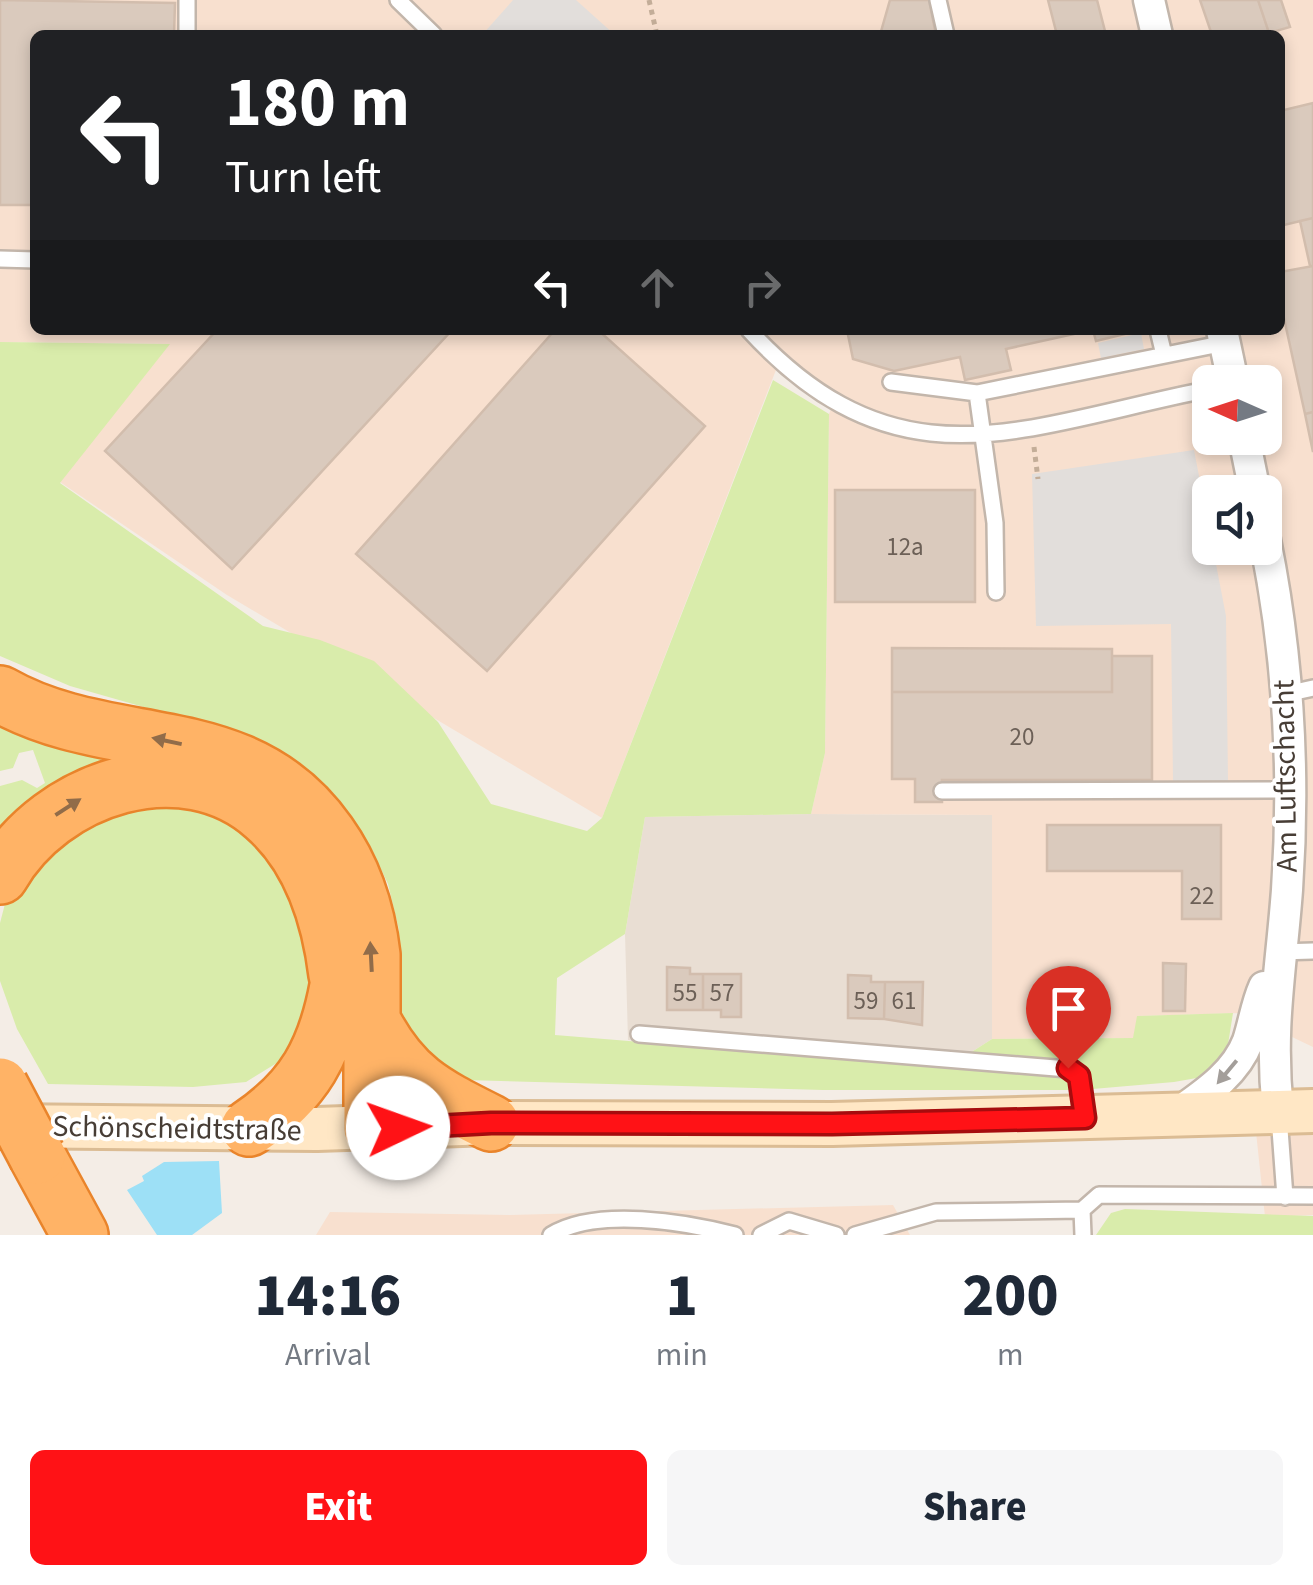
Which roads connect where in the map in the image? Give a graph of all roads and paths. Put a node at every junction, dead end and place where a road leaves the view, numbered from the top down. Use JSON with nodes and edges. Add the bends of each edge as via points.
{"nodes":[{"id":1,"x":187,"y":0,"type":"edge"},
{"id":2,"x":398,"y":0,"type":"edge"},
{"id":3,"x":650,"y":0,"type":"edge"},
{"id":4,"x":938,"y":0,"type":"edge"},
{"id":5,"x":1150,"y":0,"type":"edge"},
{"id":6,"x":187,"y":30,"type":"edge"},
{"id":7,"x":429,"y":30,"type":"edge"},
{"id":8,"x":657,"y":30,"type":"edge"},
{"id":9,"x":945,"y":30,"type":"edge"},
{"id":10,"x":1156,"y":30,"type":"edge"},
{"id":11,"x":0,"y":260,"type":"edge"},
{"id":12,"x":30,"y":260,"type":"edge"},
{"id":13,"x":754,"y":335,"type":"edge"},
{"id":14,"x":1159,"y":335,"type":"edge"},
{"id":15,"x":1223,"y":336,"type":"edge"},
{"id":16,"x":1164,"y":355,"type":"junction"},
{"id":17,"x":1229,"y":365,"type":"edge"},
{"id":18,"x":891,"y":382,"type":"dead end"},
{"id":19,"x":977,"y":393,"type":"junction"},
{"id":20,"x":1192,"y":393,"type":"edge"},
{"id":21,"x":983,"y":436,"type":"junction"},
{"id":22,"x":1034,"y":448,"type":"dead end"},
{"id":23,"x":1038,"y":479,"type":"dead end"},
{"id":24,"x":1271,"y":565,"type":"edge"},
{"id":25,"x":996,"y":592,"type":"dead end"},
{"id":26,"x":1299,"y":691,"type":"edge"},
{"id":27,"x":0,"y":694,"type":"edge"},
{"id":28,"x":1288,"y":790,"type":"junction"},
{"id":29,"x":942,"y":791,"type":"dead end"},
{"id":30,"x":0,"y":876,"type":"edge"},
{"id":31,"x":1313,"y":951,"type":"edge"},
{"id":32,"x":1279,"y":952,"type":"junction"},
{"id":33,"x":355,"y":1003,"type":"junction"},
{"id":34,"x":638,"y":1034,"type":"dead end"},
{"id":35,"x":0,"y":1086,"type":"edge"},
{"id":36,"x":1296,"y":1111,"type":"edge"},
{"id":37,"x":1175,"y":1115,"type":"junction"},
{"id":38,"x":1085,"y":1118,"type":"junction"},
{"id":39,"x":491,"y":1123,"type":"junction"},
{"id":40,"x":249,"y":1128,"type":"junction"},
{"id":41,"x":358,"y":1129,"type":"junction"},
{"id":42,"x":18,"y":1141,"type":"edge"},
{"id":43,"x":1313,"y":1196,"type":"edge"},
{"id":44,"x":1285,"y":1197,"type":"junction"},
{"id":45,"x":1082,"y":1210,"type":"junction"},
{"id":46,"x":80,"y":1235,"type":"edge"},
{"id":47,"x":551,"y":1235,"type":"edge"},
{"id":48,"x":735,"y":1235,"type":"edge"},
{"id":49,"x":761,"y":1235,"type":"edge"},
{"id":50,"x":836,"y":1235,"type":"edge"},
{"id":51,"x":854,"y":1235,"type":"edge"},
{"id":52,"x":1083,"y":1235,"type":"edge"}],
"edges":[{"from":1,"to":6,"type":"lane"},
{"from":2,"to":7,"type":"lane"},
{"from":3,"to":8,"type":"path"},
{"from":4,"to":9,"type":"lane"},
{"from":5,"to":10,"type":"street"},
{"from":11,"to":12,"type":"lane"},
{"from":13,"to":21,"type":"lane","via":[[847,411],[927,436]]},
{"from":14,"to":16,"type":"lane"},
{"from":15,"to":16,"type":"lane"},
{"from":15,"to":17,"type":"street"},
{"from":16,"to":19,"type":"lane"},
{"from":18,"to":19,"type":"lane"},
{"from":19,"to":21,"type":"lane"},
{"from":20,"to":21,"type":"lane"},
{"from":21,"to":25,"type":"lane"},
{"from":22,"to":23,"type":"path"},
{"from":24,"to":26,"type":"street","name":"Am Luftschacht"},
{"from":26,"to":28,"type":"street","name":"Am Luftschacht"},
{"from":33,"to":27,"type":"highway","one_way":true,"via":[[371,942],[356,886],[310,808],[266,772],[233,757],[57,720]]},
{"from":28,"to":29,"type":"lane"},
{"from":28,"to":32,"type":"street","name":"Am Luftschacht"},
{"from":30,"to":33,"type":"highway","one_way":true,"via":[[31,836],[86,796],[152,780],[202,784],[263,814],[292,846]]},
{"from":31,"to":32,"type":"lane"},
{"from":32,"to":36,"type":"street","name":"Am Luftschacht","via":[[1272,1039]]},
{"from":32,"to":37,"type":"street","name":"Am Luftschacht","one_way":true,"via":[[1235,1064]]},
{"from":33,"to":39,"type":"highway","via":[[408,1075]]},
{"from":33,"to":40,"type":"highway","via":[[291,1097]]},
{"from":33,"to":41,"type":"highway"},
{"from":34,"to":38,"type":"lane","via":[[1068,1068],[1079,1076]]},
{"from":35,"to":42,"type":"highway","bridge":true},
{"from":36,"to":37,"type":"street","name":"Schönscheidtstraße"},
{"from":36,"to":44,"type":"lane"},
{"from":37,"to":38,"type":"street","name":"Schönscheidtstraße"},
{"from":38,"to":39,"type":"street","name":"Schönscheidtstraße"},
{"from":39,"to":41,"type":"street","name":"Schönscheidtstraße"},
{"from":40,"to":41,"type":"street","name":"Schönscheidtstraße"},
{"from":40,"to":42,"type":"street","name":"Schönscheidtstraße"},
{"from":42,"to":46,"type":"highway"},
{"from":43,"to":44,"type":"lane"},
{"from":44,"to":45,"type":"lane","via":[[1099,1196]]},
{"from":45,"to":51,"type":"lane","via":[[936,1212]]},
{"from":45,"to":52,"type":"lane"},
{"from":47,"to":48,"type":"lane","via":[[579,1224],[683,1222]]},
{"from":49,"to":50,"type":"lane","via":[[789,1221]]}]}
